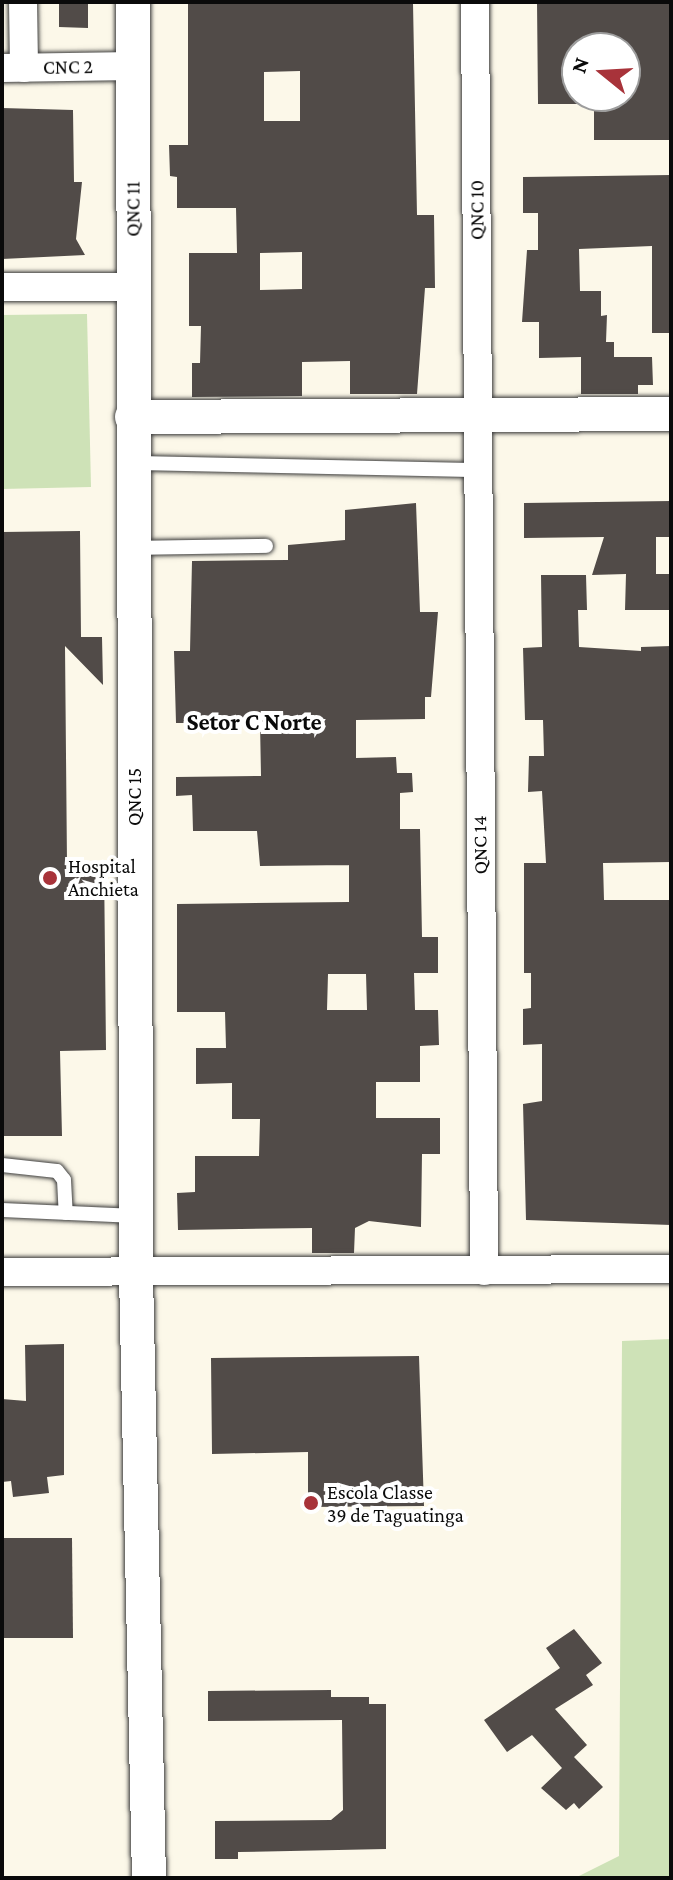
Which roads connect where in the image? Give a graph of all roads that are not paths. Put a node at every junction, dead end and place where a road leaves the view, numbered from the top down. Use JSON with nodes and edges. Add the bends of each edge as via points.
{"nodes":[{"id":1,"x":23,"y":2,"type":"edge"},
{"id":2,"x":133,"y":2,"type":"edge"},
{"id":3,"x":475,"y":2,"type":"edge"},
{"id":4,"x":134,"y":66,"type":"junction"},
{"id":5,"x":13,"y":68,"type":"edge"},
{"id":6,"x":2,"y":287,"type":"edge"},
{"id":7,"x":133,"y":287,"type":"junction"},
{"id":8,"x":671,"y":414,"type":"edge"},
{"id":9,"x":132,"y":417,"type":"junction"},
{"id":10,"x":478,"y":418,"type":"junction"},
{"id":11,"x":132,"y":463,"type":"junction"},
{"id":12,"x":476,"y":470,"type":"junction"},
{"id":13,"x":266,"y":546,"type":"dead end"},
{"id":14,"x":133,"y":548,"type":"junction"},
{"id":15,"x":2,"y":1165,"type":"edge"},
{"id":16,"x":2,"y":1210,"type":"edge"},
{"id":17,"x":66,"y":1213,"type":"junction"},
{"id":18,"x":136,"y":1216,"type":"junction"},
{"id":19,"x":671,"y":1269,"type":"edge"},
{"id":20,"x":484,"y":1271,"type":"junction"},
{"id":21,"x":2,"y":1272,"type":"edge"},
{"id":22,"x":136,"y":1274,"type":"junction"},
{"id":23,"x":149,"y":1878,"type":"edge"}],
"edges":[{"from":1,"to":5,"type":"street"},
{"from":2,"to":4,"type":"street","name":"QNC 11"},
{"from":3,"to":10,"type":"street","name":"QNC 10"},
{"from":4,"to":5,"type":"street","name":"CNC 2"},
{"from":4,"to":7,"type":"street","name":"QNC 11"},
{"from":6,"to":7,"type":"street"},
{"from":7,"to":9,"type":"street","name":"QNC 11"},
{"from":8,"to":10,"type":"street"},
{"from":9,"to":10,"type":"street"},
{"from":9,"to":11,"type":"street","name":"QNC 15"},
{"from":10,"to":12,"type":"street","name":"QNC 14"},
{"from":11,"to":12,"type":"lane"},
{"from":11,"to":14,"type":"street","name":"QNC 15"},
{"from":12,"to":20,"type":"street","name":"QNC 14"},
{"from":13,"to":14,"type":"lane"},
{"from":14,"to":18,"type":"street","name":"QNC 15"},
{"from":15,"to":17,"type":"lane","via":[[57,1171],[64,1180]]},
{"from":16,"to":17,"type":"lane"},
{"from":17,"to":18,"type":"lane"},
{"from":18,"to":22,"type":"street","name":"QNC 15"},
{"from":19,"to":20,"type":"street"},
{"from":20,"to":22,"type":"street"},
{"from":21,"to":22,"type":"street"},
{"from":22,"to":23,"type":"street","name":"QNC 15"}]}
